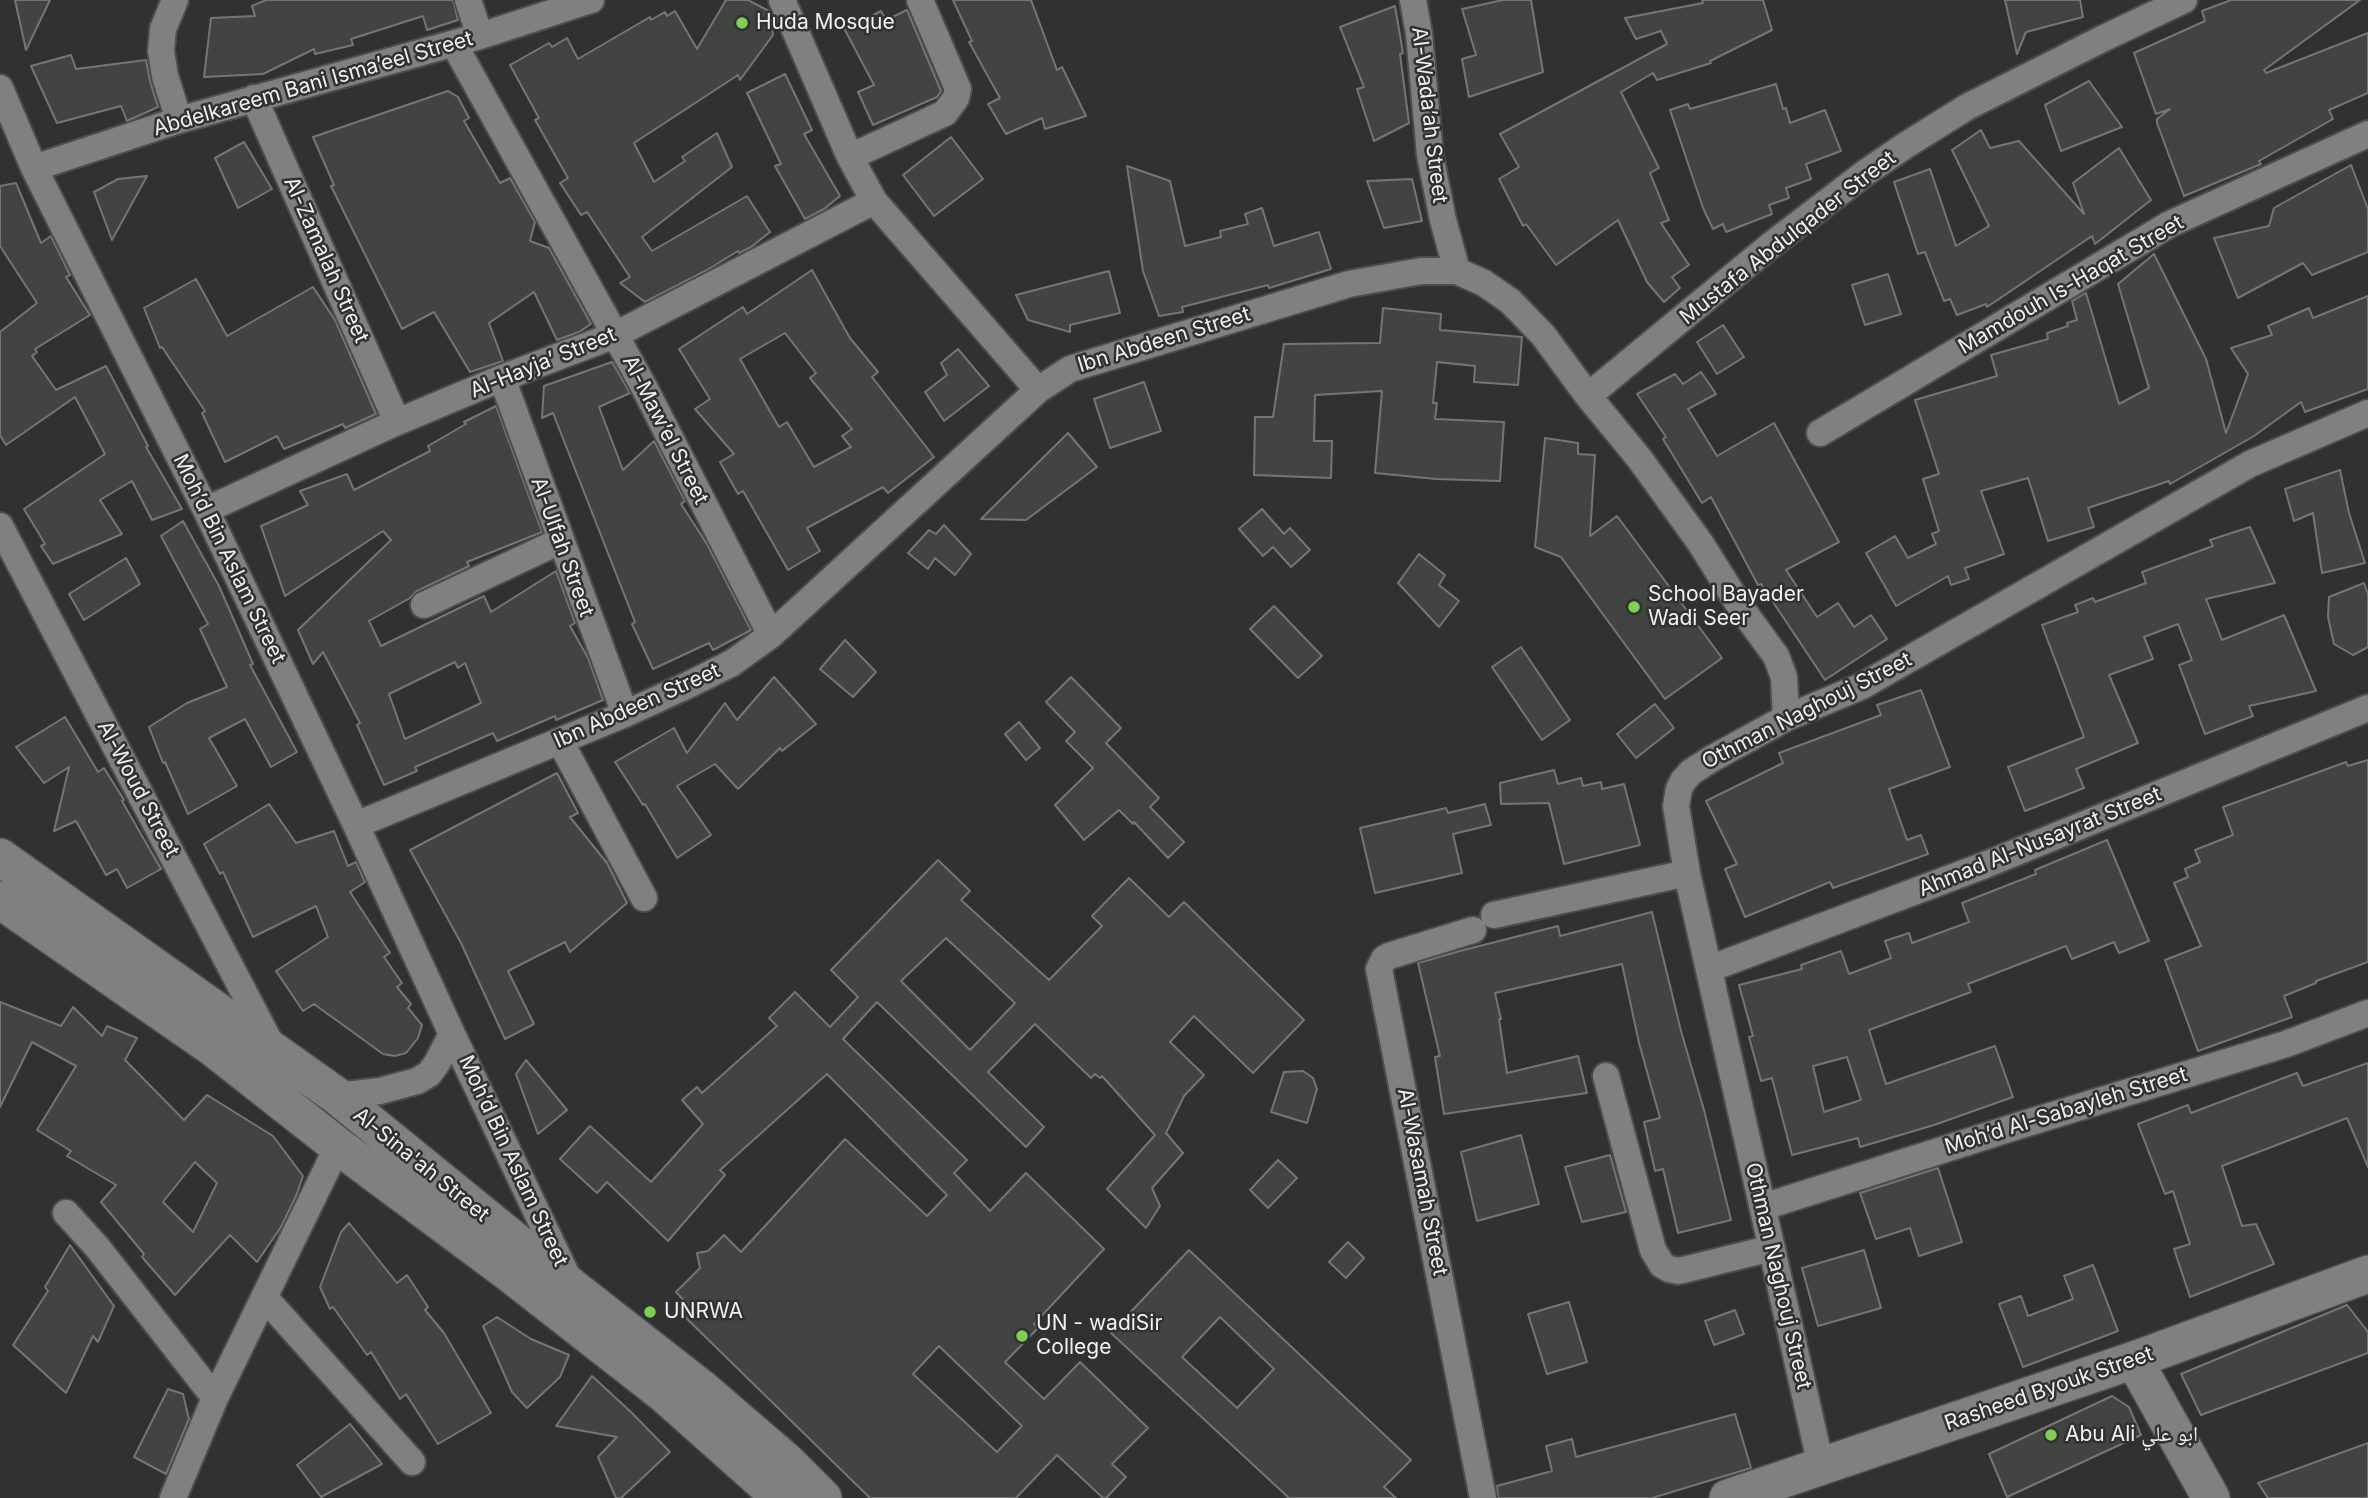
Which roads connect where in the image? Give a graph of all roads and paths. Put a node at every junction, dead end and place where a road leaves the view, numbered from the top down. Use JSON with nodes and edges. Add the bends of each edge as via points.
{"nodes":[{"id":1,"x":175,"y":0,"type":"edge"},
{"id":2,"x":468,"y":0,"type":"edge"},
{"id":3,"x":591,"y":0,"type":"edge"},
{"id":4,"x":782,"y":0,"type":"edge"},
{"id":5,"x":920,"y":0,"type":"edge"},
{"id":6,"x":1413,"y":0,"type":"edge"},
{"id":7,"x":2184,"y":0,"type":"edge"},
{"id":8,"x":480,"y":36,"type":"junction"},
{"id":9,"x":454,"y":44,"type":"junction"},
{"id":10,"x":0,"y":88,"type":"edge"},
{"id":11,"x":254,"y":99,"type":"junction"},
{"id":12,"x":179,"y":120,"type":"junction"},
{"id":13,"x":2368,"y":134,"type":"edge"},
{"id":14,"x":850,"y":157,"type":"junction"},
{"id":15,"x":34,"y":168,"type":"junction"},
{"id":16,"x":874,"y":201,"type":"junction"},
{"id":17,"x":1457,"y":271,"type":"junction"},
{"id":18,"x":615,"y":335,"type":"junction"},
{"id":19,"x":502,"y":378,"type":"junction"},
{"id":20,"x":1038,"y":390,"type":"junction"},
{"id":21,"x":1588,"y":396,"type":"junction"},
{"id":22,"x":2368,"y":413,"type":"edge"},
{"id":23,"x":397,"y":422,"type":"junction"},
{"id":24,"x":1820,"y":433,"type":"dead end"},
{"id":25,"x":206,"y":510,"type":"junction"},
{"id":26,"x":0,"y":526,"type":"edge"},
{"id":27,"x":559,"y":541,"type":"junction"},
{"id":28,"x":424,"y":605,"type":"dead end"},
{"id":29,"x":771,"y":635,"type":"junction"},
{"id":30,"x":2368,"y":708,"type":"edge"},
{"id":31,"x":625,"y":714,"type":"junction"},
{"id":32,"x":1787,"y":718,"type":"junction"},
{"id":33,"x":560,"y":741,"type":"junction"},
{"id":34,"x":356,"y":825,"type":"junction"},
{"id":35,"x":0,"y":857,"type":"edge"},
{"id":36,"x":1687,"y":873,"type":"junction"},
{"id":37,"x":643,"y":898,"type":"dead end"},
{"id":38,"x":0,"y":900,"type":"edge"},
{"id":39,"x":1709,"y":969,"type":"junction"},
{"id":40,"x":2368,"y":1013,"type":"edge"},
{"id":41,"x":452,"y":1034,"type":"junction"},
{"id":42,"x":276,"y":1053,"type":"junction"},
{"id":43,"x":1606,"y":1076,"type":"dead end"},
{"id":44,"x":337,"y":1096,"type":"junction"},
{"id":45,"x":338,"y":1146,"type":"junction"},
{"id":46,"x":1763,"y":1207,"type":"junction"},
{"id":47,"x":66,"y":1213,"type":"dead end"},
{"id":48,"x":1772,"y":1248,"type":"junction"},
{"id":49,"x":2368,"y":1274,"type":"edge"},
{"id":50,"x":573,"y":1288,"type":"junction"},
{"id":51,"x":265,"y":1298,"type":"junction"},
{"id":52,"x":2134,"y":1360,"type":"junction"},
{"id":53,"x":215,"y":1398,"type":"junction"},
{"id":54,"x":412,"y":1462,"type":"dead end"},
{"id":55,"x":1821,"y":1466,"type":"junction"},
{"id":56,"x":173,"y":1498,"type":"edge"},
{"id":57,"x":781,"y":1498,"type":"edge"},
{"id":58,"x":824,"y":1498,"type":"edge"},
{"id":59,"x":1483,"y":1498,"type":"edge"},
{"id":60,"x":1728,"y":1498,"type":"edge"},
{"id":61,"x":2211,"y":1498,"type":"edge"}],
"edges":[{"from":1,"to":12,"type":"street","via":[[163,29],[161,51]]},
{"from":2,"to":8,"type":"street"},
{"from":3,"to":8,"type":"street","name":"Abdelkareem Bani Isma’eel Street"},
{"from":4,"to":14,"type":"street"},
{"from":5,"to":14,"type":"street","via":[[958,89],[956,98],[944,113]]},
{"from":6,"to":17,"type":"street","name":"Al-Wada’ah Street","via":[[1430,155]]},
{"from":7,"to":21,"type":"street","name":"Mustafa Abdulqader Street","via":[[1967,107],[1906,145],[1771,245]]},
{"from":8,"to":9,"type":"street","name":"Abdelkareem Bani Isma’eel Street"},
{"from":9,"to":11,"type":"street","name":"Abdelkareem Bani Isma’eel Street"},
{"from":9,"to":18,"type":"street","name":"Al-Maw’el Street"},
{"from":10,"to":15,"type":"street","name":"Moh’d Bin Aslam Street"},
{"from":11,"to":12,"type":"street","name":"Abdelkareem Bani Isma’eel Street"},
{"from":11,"to":23,"type":"street","name":"Al-Zamalah Street"},
{"from":12,"to":15,"type":"street","name":"Abdelkareem Bani Isma’eel Street"},
{"from":13,"to":24,"type":"street","name":"Mamdouh Is-Haqat Street","via":[[2170,224]]},
{"from":14,"to":16,"type":"street"},
{"from":15,"to":25,"type":"street","name":"Moh’d Bin Aslam Street"},
{"from":16,"to":18,"type":"street","name":"Al-Hayja’ Street"},
{"from":16,"to":20,"type":"street"},
{"from":17,"to":20,"type":"street","name":"Ibn Abdeen Street","via":[[1421,271],[1349,284],[1083,364]]},
{"from":17,"to":21,"type":"street","name":"Ibn Abdeen Street","via":[[1510,301],[1543,335]]},
{"from":18,"to":19,"type":"street","name":"Al-Hayja’ Street"},
{"from":18,"to":29,"type":"street","name":"Al-Maw’el Street"},
{"from":19,"to":23,"type":"street","name":"Al-Hayja’ Street"},
{"from":19,"to":27,"type":"street","name":"Al-Ulfah Street"},
{"from":20,"to":29,"type":"street","name":"Ibn Abdeen Street"},
{"from":21,"to":32,"type":"street","name":"Ibn Abdeen Street","via":[[1647,468],[1776,656],[1784,677]]},
{"from":22,"to":32,"type":"street","name":"Othman Naghouj Street","via":[[2250,464],[1862,686]]},
{"from":23,"to":25,"type":"street","name":"Al-Hayja’ Street"},
{"from":25,"to":34,"type":"street","name":"Moh’d Bin Aslam Street"},
{"from":26,"to":42,"type":"street","name":"Al-Woud Street"},
{"from":27,"to":28,"type":"street"},
{"from":27,"to":31,"type":"street","name":"Al-Ulfah Street"},
{"from":29,"to":31,"type":"street","name":"Ibn Abdeen Street","via":[[732,663]]},
{"from":30,"to":39,"type":"street","name":"Ahmad Al-Nusayrat Street","via":[[1997,860]]},
{"from":31,"to":33,"type":"street","name":"Ibn Abdeen Street"},
{"from":32,"to":36,"type":"street","name":"Othman Naghouj Street","via":[[1699,767],[1684,781],[1676,806]]},
{"from":33,"to":34,"type":"street","name":"Ibn Abdeen Street"},
{"from":33,"to":37,"type":"street"},
{"from":34,"to":41,"type":"street","name":"Moh’d Bin Aslam Street"},
{"from":35,"to":42,"type":"main road","name":"Al-Sina'ah Street"},
{"from":36,"to":39,"type":"street","name":"Othman Naghouj Street"},
{"from":36,"to":59,"type":"street","name":"Al-Wasamah Street","via":[[1484,923],[1389,956],[1381,963]]},
{"from":38,"to":45,"type":"main road","name":"Al-Sina'ah Street","via":[[212,1046]]},
{"from":39,"to":46,"type":"street","name":"Othman Naghouj Street"},
{"from":40,"to":46,"type":"street","name":"Moh’d Al-Sabayleh Street","via":[[2286,1044]]},
{"from":41,"to":44,"type":"street","name":"Moh’d Bin Aslam Street","via":[[429,1074],[417,1081]]},
{"from":41,"to":50,"type":"street","name":"Moh’d Bin Aslam Street"},
{"from":42,"to":44,"type":"main road","name":"Al-Sina'ah Street"},
{"from":43,"to":48,"type":"street","via":[[1653,1250],[1662,1265],[1679,1271]]},
{"from":44,"to":50,"type":"main road","name":"Al-Sina'ah Street"},
{"from":45,"to":51,"type":"street"},
{"from":45,"to":57,"type":"main road","name":"Al-Sina'ah Street","via":[[664,1394]]},
{"from":46,"to":48,"type":"street","name":"Othman Naghouj Street"},
{"from":47,"to":53,"type":"street"},
{"from":48,"to":55,"type":"street","name":"Othman Naghouj Street"},
{"from":49,"to":52,"type":"main road","name":"Rasheed Byouk Street"},
{"from":50,"to":58,"type":"main road","name":"Al-Sina'ah Street","via":[[701,1388]]},
{"from":51,"to":53,"type":"street"},
{"from":51,"to":54,"type":"street"},
{"from":52,"to":55,"type":"main road","name":"Rasheed Byouk Street"},
{"from":52,"to":61,"type":"main road"},
{"from":53,"to":56,"type":"street"},
{"from":55,"to":60,"type":"main road","name":"Rasheed Byouk Street"}]}
